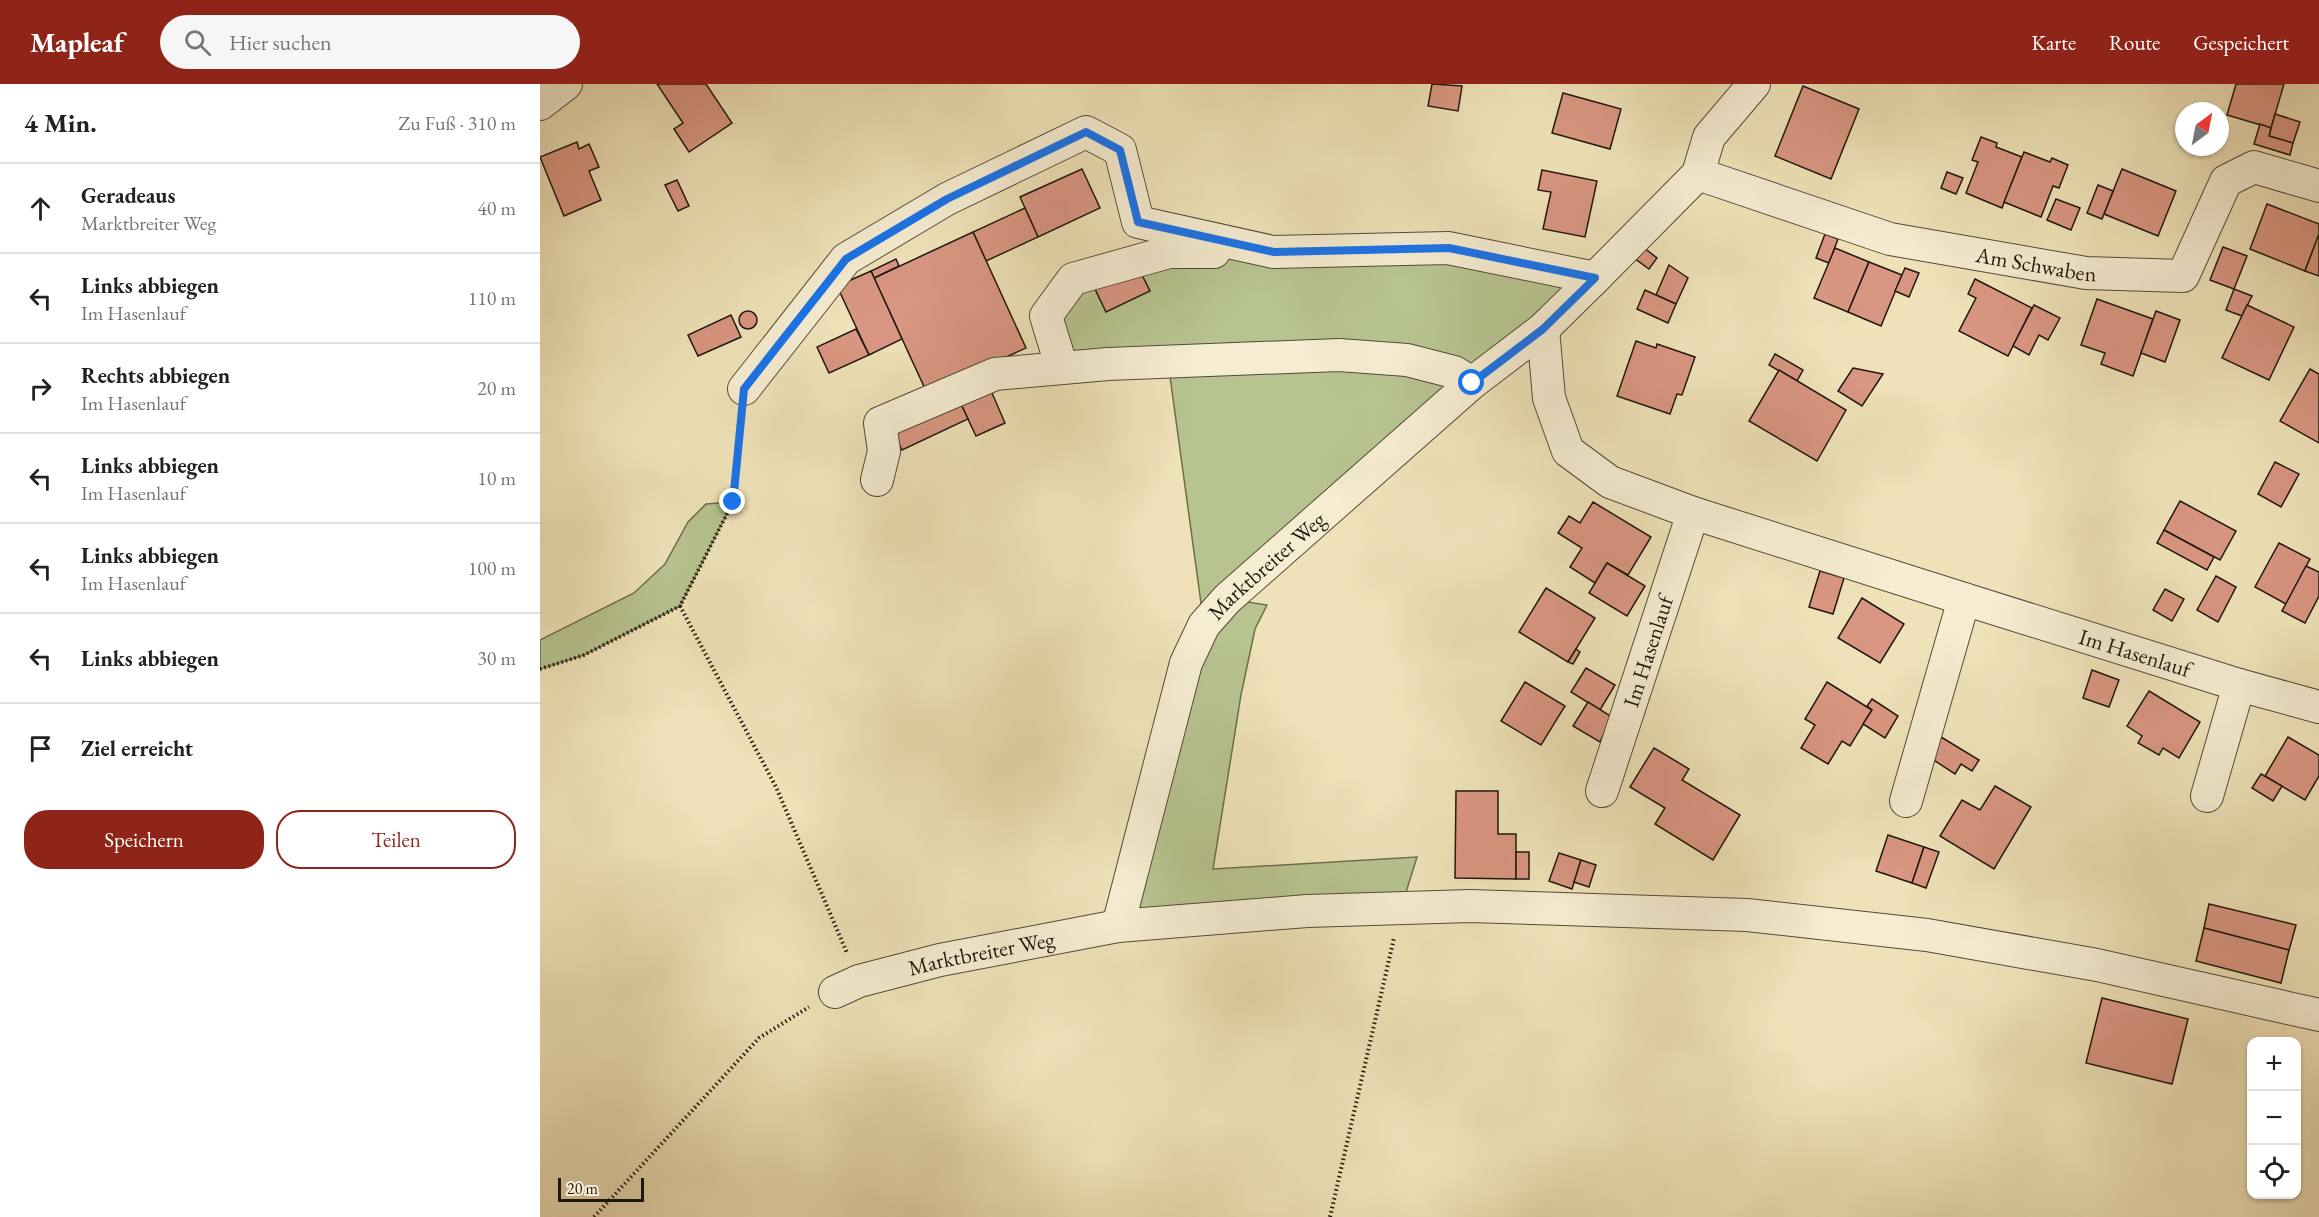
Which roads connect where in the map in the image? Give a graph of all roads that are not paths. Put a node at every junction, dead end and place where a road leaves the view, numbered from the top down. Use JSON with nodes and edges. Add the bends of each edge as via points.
{"nodes":[{"id":1,"x":566,"y":84,"type":"edge"},
{"id":2,"x":1754,"y":84,"type":"edge"},
{"id":3,"x":540,"y":104,"type":"edge"},
{"id":4,"x":1698,"y":174,"type":"junction"},
{"id":5,"x":2319,"y":186,"type":"edge"},
{"id":6,"x":1274,"y":252,"type":"junction"},
{"id":7,"x":1595,"y":278,"type":"junction"},
{"id":8,"x":1543,"y":329,"type":"junction"},
{"id":9,"x":1062,"y":368,"type":"junction"},
{"id":10,"x":1472,"y":383,"type":"junction"},
{"id":11,"x":744,"y":389,"type":"road end"},
{"id":12,"x":878,"y":480,"type":"dead end"},
{"id":13,"x":1693,"y":513,"type":"junction"},
{"id":14,"x":1964,"y":599,"type":"junction"},
{"id":15,"x":2239,"y":685,"type":"junction"},
{"id":16,"x":2319,"y":707,"type":"edge"},
{"id":17,"x":1602,"y":791,"type":"dead end"},
{"id":18,"x":2207,"y":796,"type":"dead end"},
{"id":19,"x":1906,"y":801,"type":"dead end"},
{"id":20,"x":1118,"y":926,"type":"junction"},
{"id":21,"x":847,"y":987,"type":"road end"},
{"id":22,"x":2319,"y":1015,"type":"edge"}],
"edges":[{"from":1,"to":3,"type":"street"},
{"from":2,"to":4,"type":"street","name":"Marktbreiter Weg","via":[[1709,137]]},
{"from":4,"to":5,"type":"street","name":"Am Schwaben","via":[[1890,239],[2086,273],[2183,276],[2226,181],[2254,167]]},
{"from":4,"to":7,"type":"street","name":"Marktbreiter Weg"},
{"from":6,"to":7,"type":"street","via":[[1449,248]]},
{"from":6,"to":9,"type":"street","via":[[1169,252],[1073,279],[1046,316]]},
{"from":6,"to":11,"type":"street","via":[[1138,222],[1120,150],[1086,132],[947,199],[846,259]]},
{"from":7,"to":8,"type":"street","name":"Marktbreiter Weg"},
{"from":8,"to":10,"type":"street","name":"Marktbreiter Weg"},
{"from":8,"to":13,"type":"street","name":"Im Hasenlauf","via":[[1549,398],[1568,451],[1610,482]]},
{"from":9,"to":10,"type":"street","via":[[1339,355],[1407,360],[1454,372]]},
{"from":9,"to":12,"type":"street","via":[[996,374],[880,423],[884,451]]},
{"from":10,"to":20,"type":"street","name":"Marktbreiter Weg","via":[[1227,599],[1204,625],[1186,663]]},
{"from":13,"to":14,"type":"street","name":"Im Hasenlauf"},
{"from":13,"to":17,"type":"street","name":"Im Hasenlauf"},
{"from":14,"to":15,"type":"street","name":"Im Hasenlauf"},
{"from":14,"to":19,"type":"street"},
{"from":15,"to":16,"type":"street","name":"Im Hasenlauf"},
{"from":15,"to":18,"type":"street"},
{"from":20,"to":21,"type":"street","name":"Marktbreiter Weg","via":[[940,960]]},
{"from":20,"to":22,"type":"street","via":[[1307,911],[1470,906],[1747,915],[1916,933],[2097,965]]}]}
